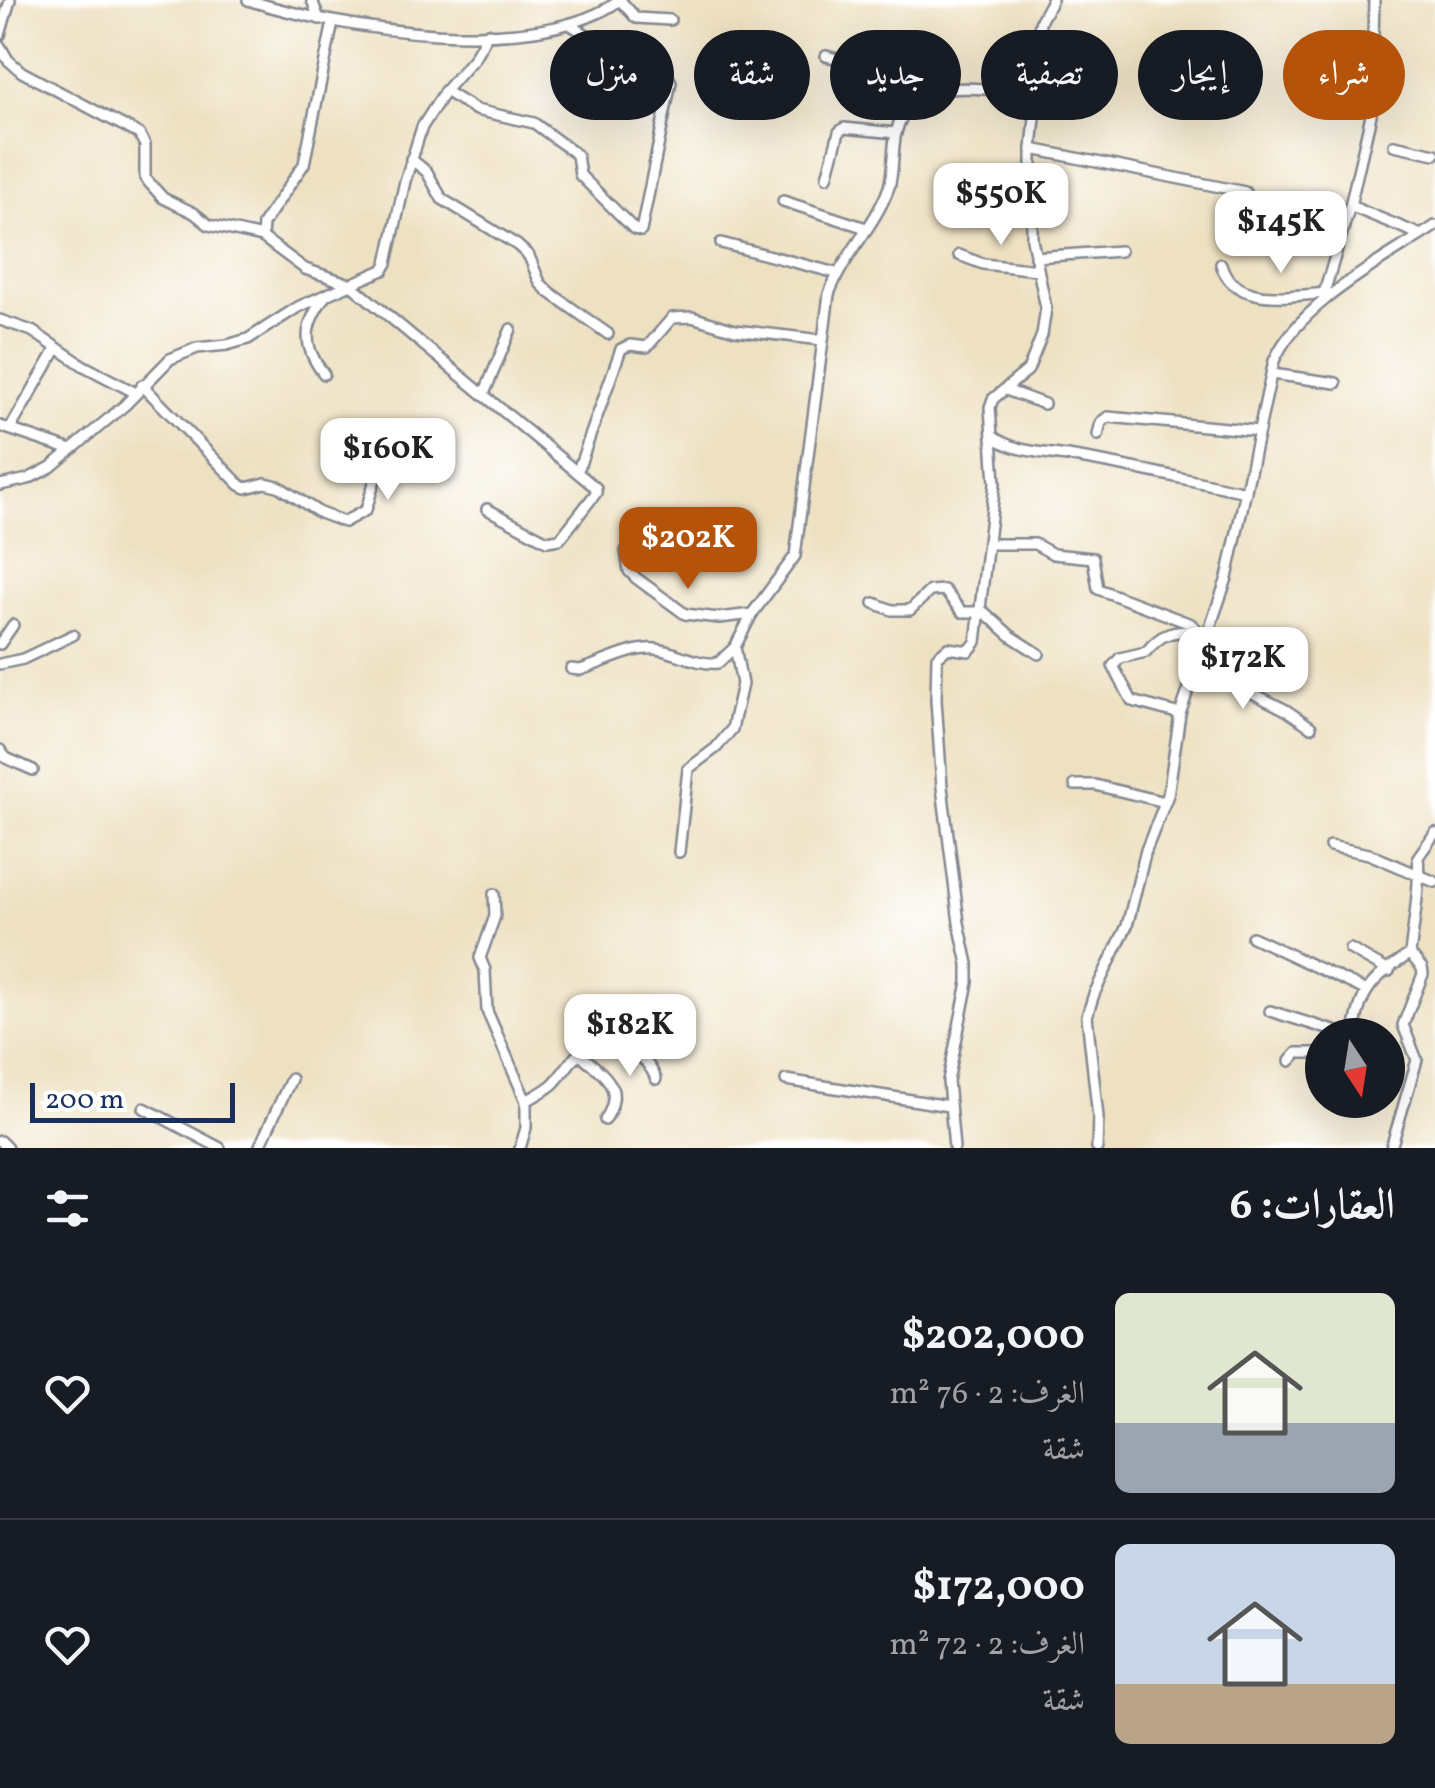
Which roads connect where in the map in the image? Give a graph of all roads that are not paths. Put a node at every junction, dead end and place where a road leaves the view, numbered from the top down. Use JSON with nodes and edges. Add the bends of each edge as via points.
{"nodes":[{"id":1,"x":10,"y":0,"type":"edge"},
{"id":2,"x":248,"y":0,"type":"edge"},
{"id":3,"x":312,"y":0,"type":"edge"},
{"id":4,"x":620,"y":0,"type":"edge"},
{"id":5,"x":1052,"y":0,"type":"edge"},
{"id":6,"x":1374,"y":0,"type":"edge"},
{"id":7,"x":268,"y":3,"type":"edge"},
{"id":8,"x":318,"y":19,"type":"junction"},
{"id":9,"x":670,"y":20,"type":"dead end"},
{"id":10,"x":333,"y":22,"type":"junction"},
{"id":11,"x":571,"y":25,"type":"junction"},
{"id":12,"x":1038,"y":30,"type":"edge"},
{"id":13,"x":488,"y":33,"type":"junction"},
{"id":14,"x":0,"y":35,"type":"edge"},
{"id":15,"x":0,"y":46,"type":"edge"},
{"id":16,"x":826,"y":56,"type":"dead end"},
{"id":17,"x":830,"y":57,"type":"edge"},
{"id":18,"x":446,"y":91,"type":"junction"},
{"id":19,"x":901,"y":120,"type":"edge"},
{"id":20,"x":1035,"y":120,"type":"edge"},
{"id":21,"x":896,"y":133,"type":"junction"},
{"id":22,"x":1394,"y":145,"type":"dead end"},
{"id":23,"x":1032,"y":148,"type":"junction"},
{"id":24,"x":1434,"y":149,"type":"edge"},
{"id":25,"x":411,"y":159,"type":"junction"},
{"id":26,"x":827,"y":177,"type":"dead end"},
{"id":27,"x":1244,"y":192,"type":"dead end"},
{"id":28,"x":783,"y":201,"type":"dead end"},
{"id":29,"x":1350,"y":206,"type":"junction"},
{"id":30,"x":1435,"y":226,"type":"edge"},
{"id":31,"x":866,"y":228,"type":"junction"},
{"id":32,"x":1421,"y":236,"type":"junction"},
{"id":33,"x":262,"y":237,"type":"junction"},
{"id":34,"x":721,"y":244,"type":"dead end"},
{"id":35,"x":1120,"y":251,"type":"dead end"},
{"id":36,"x":959,"y":255,"type":"dead end"},
{"id":37,"x":1035,"y":257,"type":"junction"},
{"id":38,"x":1221,"y":264,"type":"dead end"},
{"id":39,"x":1038,"y":270,"type":"junction"},
{"id":40,"x":836,"y":274,"type":"junction"},
{"id":41,"x":350,"y":284,"type":"junction"},
{"id":42,"x":328,"y":293,"type":"junction"},
{"id":43,"x":1328,"y":293,"type":"junction"},
{"id":44,"x":0,"y":320,"type":"edge"},
{"id":45,"x":511,"y":329,"type":"dead end"},
{"id":46,"x":608,"y":334,"type":"dead end"},
{"id":47,"x":822,"y":340,"type":"junction"},
{"id":48,"x":56,"y":348,"type":"junction"},
{"id":49,"x":324,"y":374,"type":"dead end"},
{"id":50,"x":1272,"y":374,"type":"junction"},
{"id":51,"x":1336,"y":384,"type":"dead end"},
{"id":52,"x":139,"y":389,"type":"junction"},
{"id":53,"x":1006,"y":390,"type":"junction"},
{"id":54,"x":484,"y":394,"type":"junction"},
{"id":55,"x":1044,"y":404,"type":"dead end"},
{"id":56,"x":5,"y":428,"type":"edge"},
{"id":57,"x":1259,"y":431,"type":"junction"},
{"id":58,"x":991,"y":435,"type":"junction"},
{"id":59,"x":1098,"y":435,"type":"dead end"},
{"id":60,"x":375,"y":444,"type":"dead end"},
{"id":61,"x":71,"y":450,"type":"junction"},
{"id":62,"x":578,"y":470,"type":"junction"},
{"id":63,"x":0,"y":486,"type":"edge"},
{"id":64,"x":1246,"y":492,"type":"junction"},
{"id":65,"x":488,"y":509,"type":"dead end"},
{"id":66,"x":990,"y":544,"type":"junction"},
{"id":67,"x":626,"y":550,"type":"dead end"},
{"id":68,"x":874,"y":604,"type":"dead end"},
{"id":69,"x":981,"y":612,"type":"junction"},
{"id":70,"x":752,"y":614,"type":"junction"},
{"id":71,"x":13,"y":624,"type":"dead end"},
{"id":72,"x":1203,"y":635,"type":"junction"},
{"id":73,"x":73,"y":636,"type":"dead end"},
{"id":74,"x":0,"y":644,"type":"edge"},
{"id":75,"x":735,"y":647,"type":"junction"},
{"id":76,"x":1039,"y":654,"type":"dead end"},
{"id":77,"x":0,"y":664,"type":"edge"},
{"id":78,"x":1195,"y":664,"type":"junction"},
{"id":79,"x":571,"y":669,"type":"dead end"},
{"id":80,"x":1180,"y":714,"type":"junction"},
{"id":81,"x":1311,"y":727,"type":"dead end"},
{"id":82,"x":0,"y":750,"type":"edge"},
{"id":83,"x":32,"y":770,"type":"dead end"},
{"id":84,"x":1075,"y":785,"type":"dead end"},
{"id":85,"x":1166,"y":802,"type":"junction"},
{"id":86,"x":1435,"y":834,"type":"edge"},
{"id":87,"x":1330,"y":846,"type":"dead end"},
{"id":88,"x":679,"y":852,"type":"dead end"},
{"id":89,"x":1420,"y":876,"type":"junction"},
{"id":90,"x":1435,"y":882,"type":"edge"},
{"id":91,"x":494,"y":894,"type":"dead end"},
{"id":92,"x":1252,"y":937,"type":"dead end"},
{"id":93,"x":1350,"y":949,"type":"dead end"},
{"id":94,"x":1410,"y":954,"type":"junction"},
{"id":95,"x":1389,"y":971,"type":"junction"},
{"id":96,"x":1365,"y":990,"type":"junction"},
{"id":97,"x":1270,"y":1011,"type":"dead end"},
{"id":98,"x":1356,"y":1018,"type":"edge"},
{"id":99,"x":1305,"y":1022,"type":"edge"},
{"id":100,"x":580,"y":1053,"type":"junction"},
{"id":101,"x":1305,"y":1053,"type":"edge"},
{"id":102,"x":1290,"y":1062,"type":"dead end"},
{"id":103,"x":291,"y":1078,"type":"dead end"},
{"id":104,"x":656,"y":1078,"type":"dead end"},
{"id":105,"x":786,"y":1080,"type":"dead end"},
{"id":106,"x":526,"y":1102,"type":"junction"},
{"id":107,"x":948,"y":1106,"type":"junction"},
{"id":108,"x":144,"y":1108,"type":"dead end"},
{"id":109,"x":604,"y":1120,"type":"dead end"},
{"id":110,"x":0,"y":1141,"type":"edge"},
{"id":111,"x":6,"y":1148,"type":"edge"},
{"id":112,"x":220,"y":1148,"type":"edge"},
{"id":113,"x":259,"y":1148,"type":"edge"},
{"id":114,"x":520,"y":1148,"type":"edge"},
{"id":115,"x":954,"y":1148,"type":"edge"},
{"id":116,"x":1096,"y":1148,"type":"edge"},
{"id":117,"x":1391,"y":1148,"type":"edge"}],
"edges":[{"from":1,"to":14,"type":"street"},
{"from":2,"to":7,"type":"street"},
{"from":3,"to":8,"type":"street"},
{"from":4,"to":9,"type":"street","via":[[636,18]]},
{"from":4,"to":11,"type":"street"},
{"from":5,"to":12,"type":"street"},
{"from":6,"to":29,"type":"street","via":[[1374,95]]},
{"from":7,"to":8,"type":"street"},
{"from":8,"to":10,"type":"street"},
{"from":10,"to":13,"type":"street"},
{"from":10,"to":33,"type":"street","via":[[304,164],[263,224]]},
{"from":11,"to":13,"type":"street"},
{"from":11,"to":18,"type":"street","via":[[671,82],[641,231],[580,174],[577,155],[534,122],[476,110]]},
{"from":13,"to":18,"type":"street"},
{"from":15,"to":33,"type":"street","via":[[22,72],[139,134],[145,178],[163,198],[218,230]]},
{"from":16,"to":17,"type":"street"},
{"from":18,"to":25,"type":"street"},
{"from":19,"to":21,"type":"street"},
{"from":20,"to":23,"type":"street"},
{"from":21,"to":26,"type":"street","via":[[844,128]]},
{"from":21,"to":31,"type":"street","via":[[888,189]]},
{"from":22,"to":24,"type":"street"},
{"from":23,"to":27,"type":"street"},
{"from":23,"to":37,"type":"street"},
{"from":25,"to":41,"type":"street","via":[[387,264]]},
{"from":25,"to":46,"type":"street","via":[[442,199],[518,246],[549,292]]},
{"from":28,"to":31,"type":"street"},
{"from":29,"to":32,"type":"street"},
{"from":29,"to":43,"type":"street"},
{"from":30,"to":32,"type":"street"},
{"from":31,"to":40,"type":"street"},
{"from":32,"to":43,"type":"street"},
{"from":33,"to":41,"type":"street","via":[[305,269]]},
{"from":34,"to":40,"type":"street"},
{"from":35,"to":37,"type":"street"},
{"from":36,"to":39,"type":"street"},
{"from":37,"to":39,"type":"street"},
{"from":38,"to":43,"type":"street","via":[[1232,284],[1250,293]]},
{"from":39,"to":53,"type":"street","via":[[1046,308],[1042,335],[1028,370]]},
{"from":40,"to":47,"type":"street"},
{"from":41,"to":42,"type":"street"},
{"from":41,"to":54,"type":"street"},
{"from":42,"to":49,"type":"street","via":[[306,338]]},
{"from":42,"to":52,"type":"street","via":[[248,339],[170,359]]},
{"from":43,"to":50,"type":"street","via":[[1279,348]]},
{"from":44,"to":48,"type":"street"},
{"from":45,"to":54,"type":"street"},
{"from":47,"to":62,"type":"street","via":[[672,318],[647,347],[621,348]]},
{"from":47,"to":70,"type":"street","via":[[795,556]]},
{"from":48,"to":52,"type":"street"},
{"from":48,"to":56,"type":"street"},
{"from":50,"to":51,"type":"street"},
{"from":50,"to":57,"type":"street"},
{"from":52,"to":60,"type":"street","via":[[240,485],[278,486],[344,522],[366,510],[379,466]]},
{"from":52,"to":61,"type":"street"},
{"from":53,"to":55,"type":"street"},
{"from":53,"to":58,"type":"street","via":[[990,408]]},
{"from":54,"to":62,"type":"street"},
{"from":56,"to":61,"type":"street"},
{"from":57,"to":59,"type":"street","via":[[1108,417]]},
{"from":57,"to":64,"type":"street"},
{"from":58,"to":64,"type":"street","via":[[1032,452]]},
{"from":58,"to":66,"type":"street"},
{"from":61,"to":63,"type":"street","via":[[40,474]]},
{"from":62,"to":65,"type":"street","via":[[596,493],[560,538],[547,541]]},
{"from":64,"to":72,"type":"street","via":[[1228,578]]},
{"from":66,"to":69,"type":"street"},
{"from":66,"to":72,"type":"street","via":[[1034,544],[1053,554],[1092,558],[1098,590]]},
{"from":67,"to":70,"type":"street","via":[[636,578],[685,614]]},
{"from":68,"to":69,"type":"street","via":[[910,610],[937,589],[962,612]]},
{"from":69,"to":76,"type":"street"},
{"from":69,"to":107,"type":"street","via":[[974,649],[948,648],[938,656],[942,787],[968,964]]},
{"from":70,"to":75,"type":"street"},
{"from":71,"to":74,"type":"street"},
{"from":72,"to":78,"type":"street"},
{"from":72,"to":80,"type":"street","via":[[1170,632],[1114,666],[1132,701]]},
{"from":73,"to":77,"type":"street"},
{"from":75,"to":79,"type":"street","via":[[718,663],[646,649]]},
{"from":75,"to":88,"type":"street","via":[[742,684],[736,713],[726,738],[688,770]]},
{"from":78,"to":80,"type":"street"},
{"from":78,"to":81,"type":"street"},
{"from":80,"to":85,"type":"street"},
{"from":82,"to":83,"type":"street"},
{"from":84,"to":85,"type":"street"},
{"from":85,"to":116,"type":"street","via":[[1088,1016]]},
{"from":86,"to":89,"type":"street","via":[[1418,857]]},
{"from":87,"to":89,"type":"street"},
{"from":89,"to":90,"type":"street"},
{"from":89,"to":94,"type":"street"},
{"from":91,"to":106,"type":"street","via":[[495,916],[481,950],[484,998]]},
{"from":92,"to":96,"type":"street"},
{"from":93,"to":95,"type":"street"},
{"from":94,"to":95,"type":"street"},
{"from":94,"to":117,"type":"street","via":[[1423,974],[1402,1025],[1417,1060]]},
{"from":95,"to":96,"type":"street"},
{"from":96,"to":98,"type":"street"},
{"from":97,"to":99,"type":"street"},
{"from":100,"to":104,"type":"street","via":[[599,1043],[633,1049]]},
{"from":100,"to":106,"type":"street"},
{"from":100,"to":109,"type":"street","via":[[613,1088],[614,1105]]},
{"from":101,"to":102,"type":"street"},
{"from":103,"to":113,"type":"street"},
{"from":105,"to":107,"type":"street"},
{"from":106,"to":114,"type":"street"},
{"from":107,"to":115,"type":"street"},
{"from":108,"to":112,"type":"street"},
{"from":110,"to":111,"type":"street"}]}
